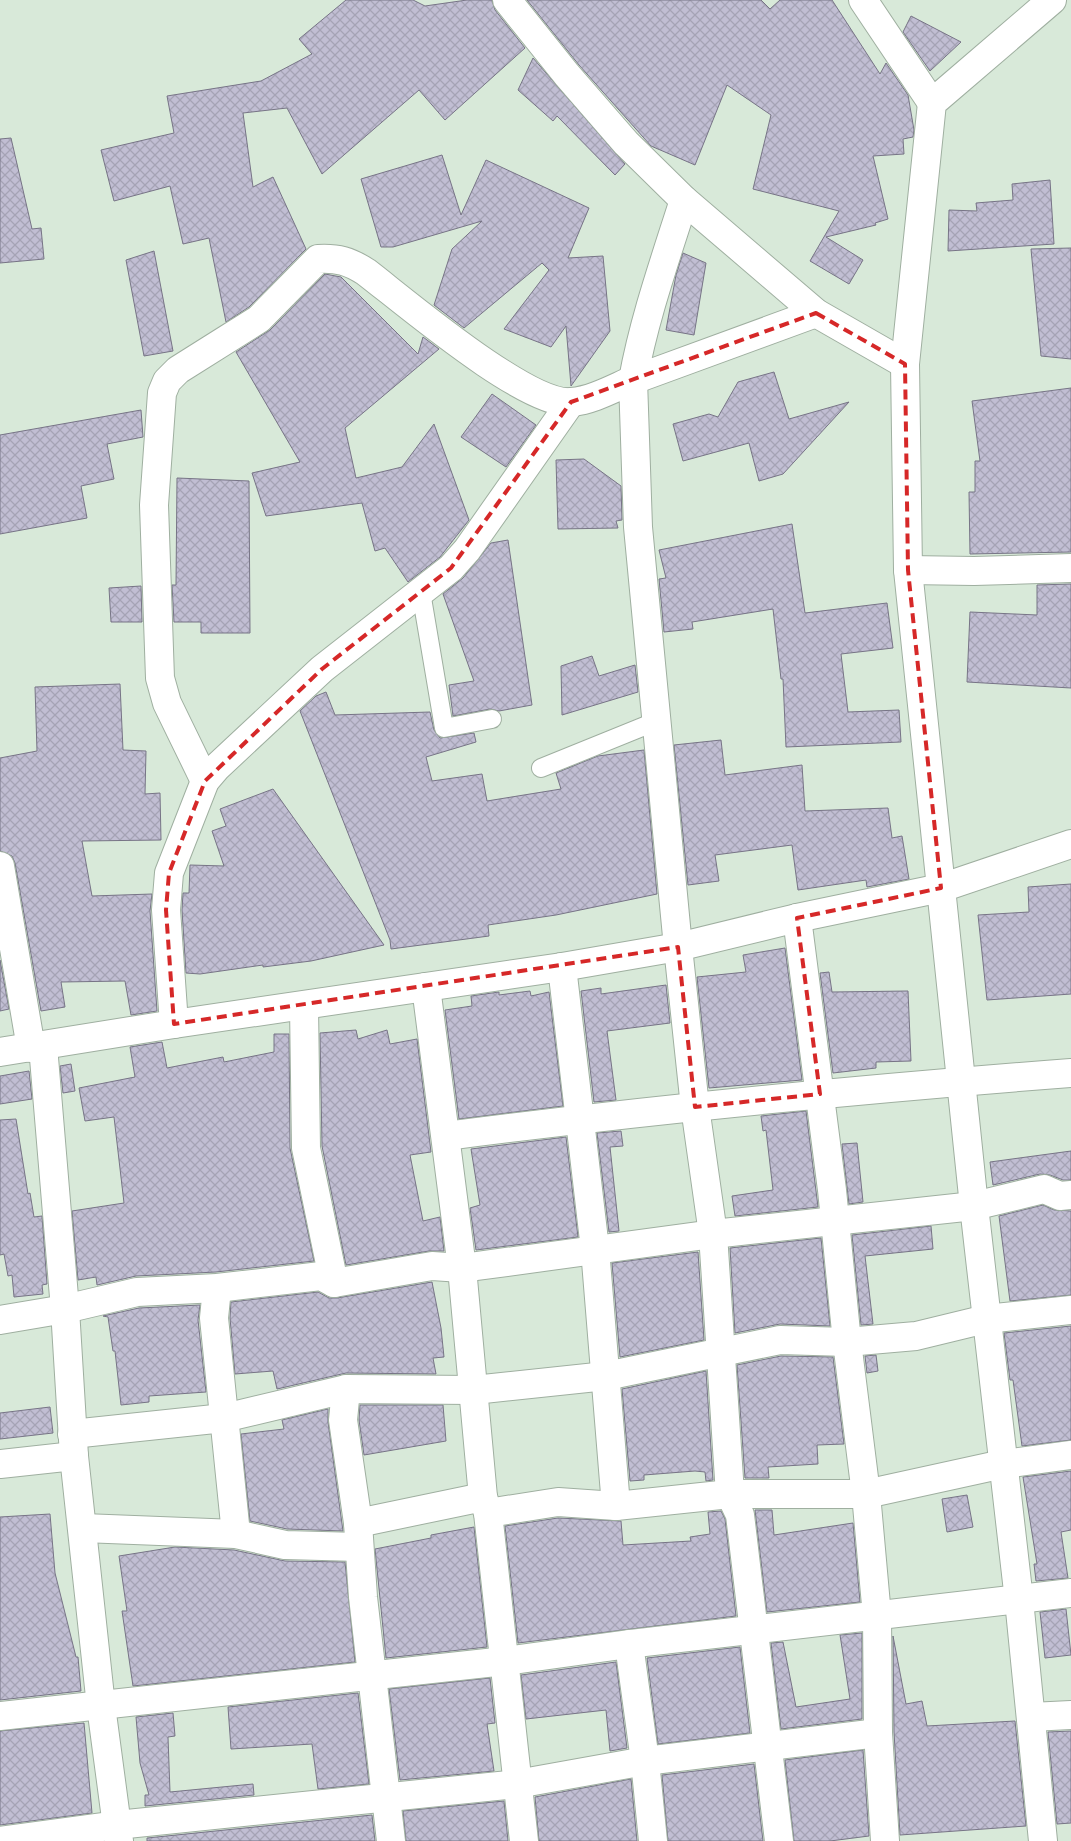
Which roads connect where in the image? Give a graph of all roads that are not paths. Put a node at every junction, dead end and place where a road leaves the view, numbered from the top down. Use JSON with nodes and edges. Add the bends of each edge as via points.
{"nodes":[{"id":1,"x":507,"y":0,"type":"edge"},
{"id":2,"x":863,"y":0,"type":"edge"},
{"id":3,"x":1052,"y":0,"type":"edge"},
{"id":4,"x":932,"y":102,"type":"junction"},
{"id":5,"x":684,"y":200,"type":"junction"},
{"id":6,"x":816,"y":313,"type":"junction"},
{"id":7,"x":905,"y":364,"type":"junction"},
{"id":8,"x":633,"y":380,"type":"junction"},
{"id":9,"x":571,"y":402,"type":"junction"},
{"id":10,"x":1071,"y":568,"type":"edge"},
{"id":11,"x":908,"y":570,"type":"junction"},
{"id":12,"x":421,"y":592,"type":"junction"},
{"id":13,"x":492,"y":720,"type":"dead end"},
{"id":14,"x":657,"y":721,"type":"junction"},
{"id":15,"x":541,"y":768,"type":"dead end"},
{"id":16,"x":205,"y":781,"type":"junction"},
{"id":17,"x":1071,"y":844,"type":"edge"},
{"id":18,"x":0,"y":866,"type":"edge"},
{"id":19,"x":940,"y":888,"type":"junction"},
{"id":20,"x":796,"y":918,"type":"junction"},
{"id":21,"x":678,"y":947,"type":"junction"},
{"id":22,"x":562,"y":967,"type":"junction"},
{"id":23,"x":426,"y":987,"type":"junction"},
{"id":24,"x":304,"y":1006,"type":"junction"},
{"id":25,"x":174,"y":1024,"type":"junction"},
{"id":26,"x":37,"y":1047,"type":"junction"},
{"id":27,"x":0,"y":1052,"type":"edge"},
{"id":28,"x":1071,"y":1073,"type":"edge"},
{"id":29,"x":962,"y":1082,"type":"junction"},
{"id":30,"x":820,"y":1094,"type":"junction"},
{"id":31,"x":695,"y":1107,"type":"junction"},
{"id":32,"x":582,"y":1118,"type":"junction"},
{"id":33,"x":446,"y":1136,"type":"junction"},
{"id":34,"x":1071,"y":1195,"type":"edge"},
{"id":35,"x":974,"y":1206,"type":"junction"},
{"id":36,"x":834,"y":1220,"type":"junction"},
{"id":37,"x":713,"y":1234,"type":"junction"},
{"id":38,"x":595,"y":1249,"type":"junction"},
{"id":39,"x":462,"y":1268,"type":"junction"},
{"id":40,"x":334,"y":1283,"type":"junction"},
{"id":41,"x":217,"y":1288,"type":"junction"},
{"id":42,"x":65,"y":1309,"type":"junction"},
{"id":43,"x":1071,"y":1310,"type":"edge"},
{"id":44,"x":986,"y":1319,"type":"junction"},
{"id":45,"x":0,"y":1320,"type":"edge"},
{"id":46,"x":847,"y":1342,"type":"junction"},
{"id":47,"x":719,"y":1354,"type":"junction"},
{"id":48,"x":606,"y":1376,"type":"junction"},
{"id":49,"x":346,"y":1389,"type":"junction"},
{"id":50,"x":474,"y":1390,"type":"junction"},
{"id":51,"x":224,"y":1418,"type":"junction"},
{"id":52,"x":73,"y":1445,"type":"junction"},
{"id":53,"x":1071,"y":1456,"type":"edge"},
{"id":54,"x":0,"y":1464,"type":"edge"},
{"id":55,"x":1003,"y":1464,"type":"junction"},
{"id":56,"x":730,"y":1494,"type":"junction"},
{"id":57,"x":866,"y":1494,"type":"junction"},
{"id":58,"x":486,"y":1505,"type":"junction"},
{"id":59,"x":616,"y":1506,"type":"junction"},
{"id":60,"x":83,"y":1528,"type":"junction"},
{"id":61,"x":236,"y":1534,"type":"junction"},
{"id":62,"x":358,"y":1535,"type":"junction"},
{"id":63,"x":1071,"y":1592,"type":"edge"},
{"id":64,"x":1019,"y":1600,"type":"junction"},
{"id":65,"x":877,"y":1616,"type":"junction"},
{"id":66,"x":753,"y":1629,"type":"junction"},
{"id":67,"x":629,"y":1644,"type":"junction"},
{"id":68,"x":505,"y":1661,"type":"junction"},
{"id":69,"x":372,"y":1676,"type":"junction"},
{"id":70,"x":101,"y":1706,"type":"junction"},
{"id":71,"x":1071,"y":1715,"type":"edge"},
{"id":72,"x":0,"y":1716,"type":"edge"},
{"id":73,"x":1031,"y":1717,"type":"junction"},
{"id":74,"x":878,"y":1734,"type":"junction"},
{"id":75,"x":769,"y":1747,"type":"junction"},
{"id":76,"x":645,"y":1761,"type":"junction"},
{"id":77,"x":517,"y":1784,"type":"junction"},
{"id":78,"x":386,"y":1798,"type":"junction"},
{"id":79,"x":118,"y":1833,"type":"edge"},
{"id":80,"x":0,"y":1841,"type":"edge"},
{"id":81,"x":391,"y":1841,"type":"edge"},
{"id":82,"x":524,"y":1841,"type":"edge"},
{"id":83,"x":652,"y":1841,"type":"edge"},
{"id":84,"x":779,"y":1841,"type":"edge"},
{"id":85,"x":885,"y":1841,"type":"edge"},
{"id":86,"x":1042,"y":1841,"type":"edge"}],
"edges":[{"from":1,"to":5,"type":"street","via":[[626,142]]},
{"from":2,"to":4,"type":"street"},
{"from":3,"to":4,"type":"street"},
{"from":4,"to":7,"type":"street"},
{"from":5,"to":6,"type":"street"},
{"from":5,"to":8,"type":"street","via":[[638,350]]},
{"from":6,"to":7,"type":"street"},
{"from":6,"to":8,"type":"street"},
{"from":7,"to":11,"type":"street"},
{"from":8,"to":9,"type":"street","via":[[590,398]]},
{"from":8,"to":14,"type":"street","via":[[638,527]]},
{"from":9,"to":12,"type":"street","via":[[467,550],[451,568]]},
{"from":9,"to":16,"type":"street","via":[[551,400],[480,361],[366,272],[351,262],[335,258],[318,259],[259,319],[210,348],[167,381],[162,393],[154,505],[160,678],[167,703]]},
{"from":10,"to":11,"type":"street"},
{"from":11,"to":19,"type":"street"},
{"from":12,"to":13,"type":"lane","via":[[444,728]]},
{"from":12,"to":16,"type":"street","via":[[322,669]]},
{"from":14,"to":15,"type":"lane"},
{"from":14,"to":21,"type":"street"},
{"from":16,"to":25,"type":"street","via":[[169,873],[166,910]]},
{"from":17,"to":19,"type":"street"},
{"from":18,"to":26,"type":"street"},
{"from":19,"to":20,"type":"street"},
{"from":19,"to":29,"type":"street"},
{"from":20,"to":21,"type":"street"},
{"from":20,"to":30,"type":"street"},
{"from":21,"to":22,"type":"street"},
{"from":21,"to":31,"type":"street"},
{"from":22,"to":23,"type":"street"},
{"from":22,"to":32,"type":"street"},
{"from":23,"to":24,"type":"street"},
{"from":23,"to":33,"type":"street"},
{"from":24,"to":25,"type":"street"},
{"from":24,"to":40,"type":"street","via":[[306,1148]]},
{"from":25,"to":26,"type":"street"},
{"from":26,"to":27,"type":"street"},
{"from":26,"to":42,"type":"street"},
{"from":28,"to":29,"type":"street"},
{"from":29,"to":30,"type":"street"},
{"from":29,"to":35,"type":"street"},
{"from":30,"to":31,"type":"street"},
{"from":30,"to":36,"type":"street"},
{"from":31,"to":32,"type":"street"},
{"from":31,"to":37,"type":"street"},
{"from":32,"to":33,"type":"street"},
{"from":32,"to":38,"type":"street"},
{"from":33,"to":39,"type":"street"},
{"from":34,"to":35,"type":"street","via":[[1060,1196],[1044,1189]]},
{"from":35,"to":36,"type":"street"},
{"from":35,"to":44,"type":"street"},
{"from":36,"to":37,"type":"street"},
{"from":36,"to":46,"type":"street"},
{"from":37,"to":38,"type":"street"},
{"from":37,"to":47,"type":"street"},
{"from":38,"to":39,"type":"street"},
{"from":38,"to":48,"type":"street"},
{"from":39,"to":40,"type":"street","via":[[432,1266]]},
{"from":39,"to":50,"type":"street"},
{"from":40,"to":41,"type":"street","via":[[322,1276]]},
{"from":41,"to":42,"type":"street","via":[[137,1292]]},
{"from":41,"to":51,"type":"street","via":[[214,1318]]},
{"from":42,"to":45,"type":"street"},
{"from":42,"to":52,"type":"street"},
{"from":43,"to":44,"type":"street"},
{"from":44,"to":46,"type":"street","via":[[916,1336]]},
{"from":44,"to":55,"type":"street"},
{"from":46,"to":47,"type":"street","via":[[780,1340]]},
{"from":46,"to":57,"type":"street"},
{"from":47,"to":48,"type":"street"},
{"from":47,"to":56,"type":"street"},
{"from":48,"to":50,"type":"street"},
{"from":48,"to":59,"type":"street"},
{"from":49,"to":50,"type":"street"},
{"from":49,"to":51,"type":"street"},
{"from":49,"to":62,"type":"street","via":[[343,1420]]},
{"from":50,"to":58,"type":"street"},
{"from":51,"to":52,"type":"street"},
{"from":51,"to":61,"type":"street"},
{"from":52,"to":54,"type":"street"},
{"from":52,"to":60,"type":"street"},
{"from":53,"to":55,"type":"street"},
{"from":55,"to":57,"type":"street"},
{"from":55,"to":64,"type":"street"},
{"from":56,"to":57,"type":"street"},
{"from":56,"to":59,"type":"street"},
{"from":56,"to":66,"type":"street","via":[[740,1515]]},
{"from":57,"to":65,"type":"street"},
{"from":58,"to":59,"type":"street","via":[[558,1502]]},
{"from":58,"to":62,"type":"street"},
{"from":58,"to":68,"type":"street"},
{"from":60,"to":61,"type":"street"},
{"from":60,"to":70,"type":"street"},
{"from":61,"to":62,"type":"street","via":[[285,1545]]},
{"from":62,"to":69,"type":"street"},
{"from":63,"to":64,"type":"street"},
{"from":64,"to":65,"type":"street"},
{"from":64,"to":73,"type":"street"},
{"from":65,"to":66,"type":"street"},
{"from":65,"to":74,"type":"street"},
{"from":66,"to":67,"type":"street"},
{"from":66,"to":75,"type":"street"},
{"from":67,"to":68,"type":"street"},
{"from":67,"to":76,"type":"street"},
{"from":68,"to":69,"type":"street"},
{"from":68,"to":77,"type":"street"},
{"from":69,"to":70,"type":"street"},
{"from":69,"to":78,"type":"street"},
{"from":70,"to":72,"type":"street"},
{"from":70,"to":79,"type":"street"},
{"from":71,"to":73,"type":"street"},
{"from":73,"to":86,"type":"street"},
{"from":74,"to":75,"type":"street"},
{"from":74,"to":85,"type":"street"},
{"from":75,"to":76,"type":"street"},
{"from":75,"to":84,"type":"street"},
{"from":76,"to":77,"type":"street"},
{"from":76,"to":83,"type":"street"},
{"from":77,"to":78,"type":"street"},
{"from":77,"to":82,"type":"street"},
{"from":78,"to":79,"type":"street"},
{"from":78,"to":81,"type":"street"},
{"from":79,"to":80,"type":"street"}]}
